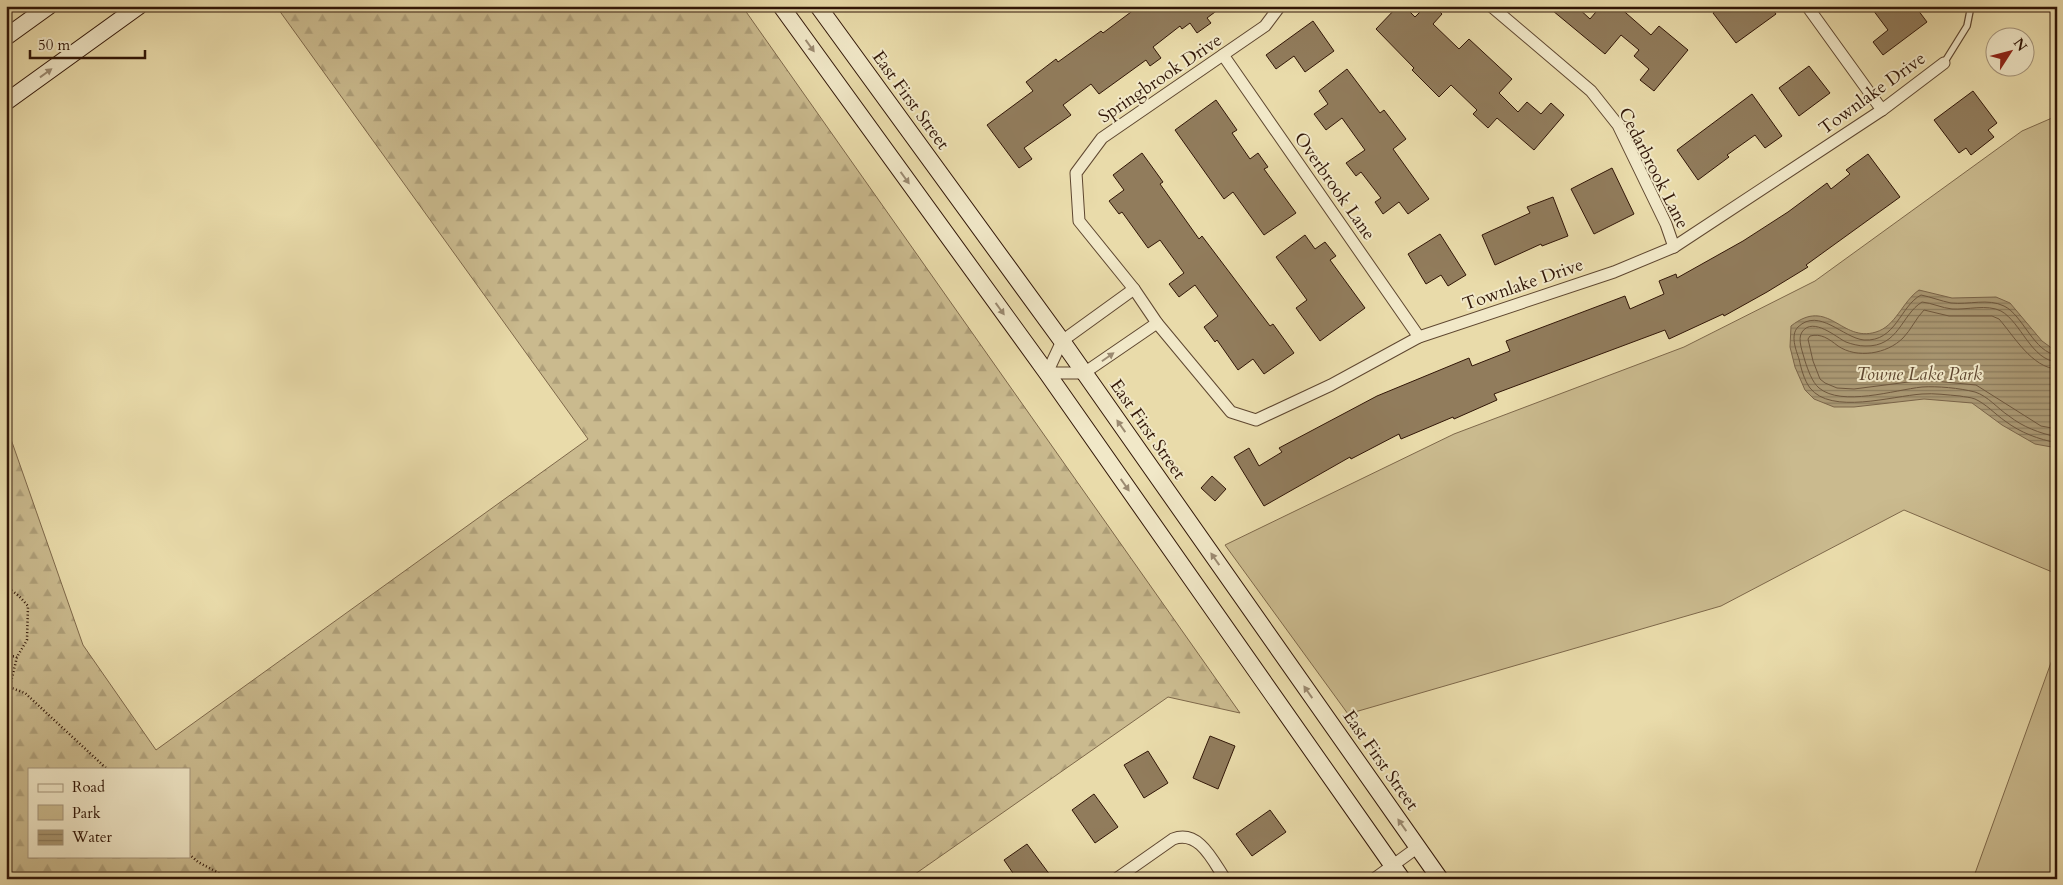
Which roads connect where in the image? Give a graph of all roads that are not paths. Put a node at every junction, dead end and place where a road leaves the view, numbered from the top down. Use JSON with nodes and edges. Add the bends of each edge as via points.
{"nodes":[{"id":1,"x":49,"y":6,"type":"edge"},
{"id":2,"x":139,"y":6,"type":"edge"},
{"id":3,"x":782,"y":6,"type":"edge"},
{"id":4,"x":818,"y":6,"type":"edge"},
{"id":5,"x":1280,"y":6,"type":"edge"},
{"id":6,"x":1491,"y":6,"type":"edge"},
{"id":7,"x":1807,"y":6,"type":"edge"},
{"id":8,"x":1971,"y":6,"type":"edge"},
{"id":9,"x":6,"y":37,"type":"edge"},
{"id":10,"x":1223,"y":56,"type":"junction"},
{"id":11,"x":1944,"y":63,"type":"joint"},
{"id":12,"x":6,"y":102,"type":"edge"},
{"id":13,"x":1882,"y":110,"type":"junction"},
{"id":14,"x":1674,"y":247,"type":"junction"},
{"id":15,"x":1134,"y":289,"type":"junction"},
{"id":16,"x":1157,"y":323,"type":"junction"},
{"id":17,"x":1419,"y":337,"type":"junction"},
{"id":18,"x":1062,"y":342,"type":"junction"},
{"id":19,"x":1047,"y":374,"type":"junction"},
{"id":20,"x":1084,"y":374,"type":"junction"},
{"id":21,"x":1418,"y":847,"type":"junction"},
{"id":22,"x":1393,"y":865,"type":"junction"},
{"id":23,"x":1116,"y":879,"type":"edge"},
{"id":24,"x":1225,"y":879,"type":"edge"},
{"id":25,"x":1374,"y":879,"type":"edge"},
{"id":26,"x":1402,"y":879,"type":"edge"},
{"id":27,"x":1440,"y":879,"type":"edge"}],
"edges":[{"from":1,"to":9,"type":"main road"},
{"from":12,"to":2,"type":"main road","one_way":true},
{"from":3,"to":19,"type":"main road","one_way":true},
{"from":4,"to":18,"type":"main road","name":"East First Street"},
{"from":5,"to":10,"type":"street","name":"Springbrook Drive","via":[[1265,26]]},
{"from":6,"to":14,"type":"street","name":"Cedarbrook Lane","via":[[1591,91],[1618,125]]},
{"from":7,"to":13,"type":"street"},
{"from":8,"to":11,"type":"lane","via":[[1967,26]]},
{"from":10,"to":15,"type":"street","name":"Springbrook Drive","via":[[1102,138],[1076,173],[1079,221]]},
{"from":10,"to":17,"type":"street","name":"Overbrook Lane"},
{"from":11,"to":13,"type":"street","name":"Townlake Drive"},
{"from":13,"to":14,"type":"street","name":"Townlake Drive"},
{"from":14,"to":17,"type":"street","name":"Townlake Drive","via":[[1614,272]]},
{"from":15,"to":16,"type":"street","name":"Townlake Drive"},
{"from":15,"to":18,"type":"street"},
{"from":16,"to":17,"type":"street","name":"Townlake Drive","via":[[1231,412],[1256,420],[1332,385]]},
{"from":20,"to":16,"type":"street","one_way":true},
{"from":18,"to":19,"type":"street"},
{"from":18,"to":20,"type":"main road","name":"East First Street"},
{"from":19,"to":20,"type":"street"},
{"from":19,"to":22,"type":"main road","one_way":true},
{"from":21,"to":20,"type":"main road","name":"East First Street","one_way":true},
{"from":21,"to":22,"type":"street"},
{"from":21,"to":27,"type":"main road","name":"East First Street"},
{"from":22,"to":25,"type":"street"},
{"from":22,"to":26,"type":"main road"},
{"from":23,"to":24,"type":"street","via":[[1173,839],[1188,836],[1202,845]]}]}
